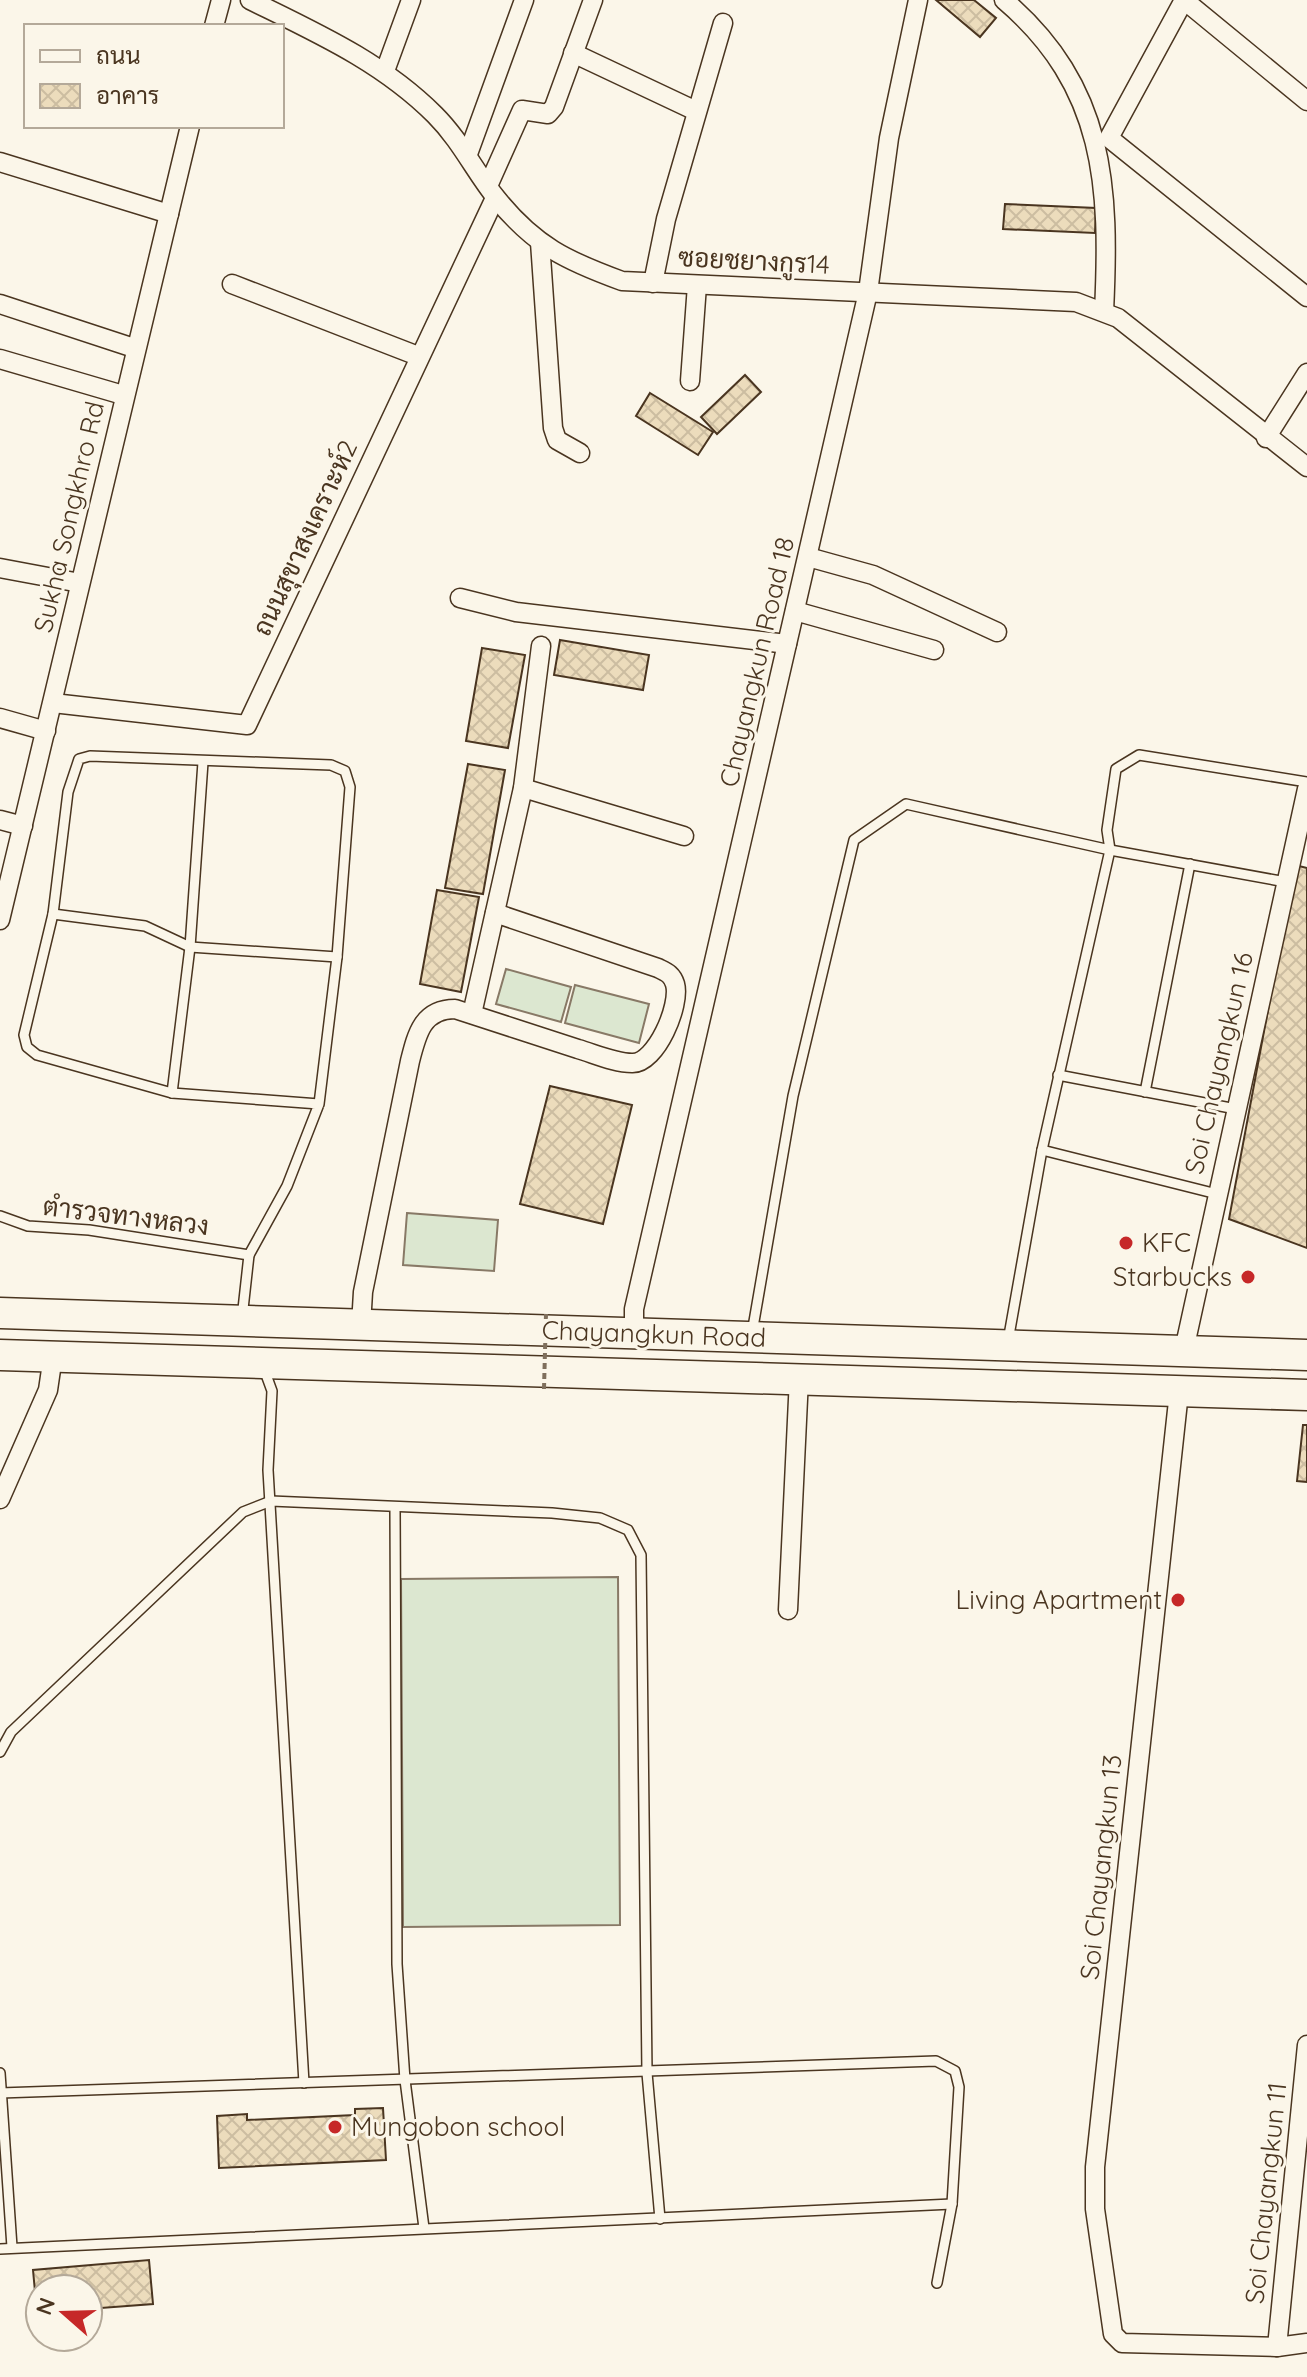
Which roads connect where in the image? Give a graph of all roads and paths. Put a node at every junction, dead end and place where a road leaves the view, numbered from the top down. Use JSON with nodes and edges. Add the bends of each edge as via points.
{"nodes":[{"id":1,"x":221,"y":0,"type":"edge"},
{"id":2,"x":250,"y":0,"type":"edge"},
{"id":3,"x":411,"y":0,"type":"edge"},
{"id":4,"x":524,"y":0,"type":"edge"},
{"id":5,"x":593,"y":0,"type":"edge"},
{"id":6,"x":918,"y":0,"type":"edge"},
{"id":7,"x":1004,"y":0,"type":"edge"},
{"id":8,"x":1184,"y":0,"type":"edge"},
{"id":9,"x":723,"y":23,"type":"dead end"},
{"id":10,"x":215,"y":24,"type":"edge"},
{"id":11,"x":573,"y":53,"type":"junction"},
{"id":12,"x":385,"y":71,"type":"junction"},
{"id":13,"x":1307,"y":101,"type":"edge"},
{"id":14,"x":696,"y":111,"type":"junction"},
{"id":15,"x":190,"y":128,"type":"edge"},
{"id":16,"x":468,"y":154,"type":"junction"},
{"id":17,"x":0,"y":162,"type":"edge"},
{"id":18,"x":492,"y":192,"type":"junction"},
{"id":19,"x":169,"y":214,"type":"junction"},
{"id":20,"x":540,"y":242,"type":"junction"},
{"id":21,"x":653,"y":283,"type":"junction"},
{"id":22,"x":232,"y":284,"type":"dead end"},
{"id":23,"x":697,"y":285,"type":"junction"},
{"id":24,"x":868,"y":292,"type":"junction"},
{"id":25,"x":1307,"y":297,"type":"edge"},
{"id":26,"x":0,"y":304,"type":"edge"},
{"id":27,"x":1104,"y":312,"type":"junction"},
{"id":28,"x":134,"y":348,"type":"junction"},
{"id":29,"x":418,"y":356,"type":"junction"},
{"id":30,"x":0,"y":359,"type":"edge"},
{"id":31,"x":1307,"y":373,"type":"edge"},
{"id":32,"x":690,"y":381,"type":"dead end"},
{"id":33,"x":123,"y":395,"type":"junction"},
{"id":34,"x":1266,"y":438,"type":"junction"},
{"id":35,"x":580,"y":453,"type":"dead end"},
{"id":36,"x":1307,"y":467,"type":"edge"},
{"id":37,"x":808,"y":557,"type":"junction"},
{"id":38,"x":0,"y":568,"type":"edge"},
{"id":39,"x":80,"y":583,"type":"junction"},
{"id":40,"x":460,"y":598,"type":"dead end"},
{"id":41,"x":795,"y":611,"type":"junction"},
{"id":42,"x":997,"y":632,"type":"dead end"},
{"id":43,"x":787,"y":644,"type":"junction"},
{"id":44,"x":541,"y":646,"type":"dead end"},
{"id":45,"x":934,"y":650,"type":"dead end"},
{"id":46,"x":53,"y":703,"type":"junction"},
{"id":47,"x":0,"y":718,"type":"edge"},
{"id":48,"x":46,"y":731,"type":"junction"},
{"id":49,"x":203,"y":762,"type":"junction"},
{"id":50,"x":1307,"y":782,"type":"edge"},
{"id":51,"x":523,"y":788,"type":"junction"},
{"id":52,"x":1307,"y":789,"type":"edge"},
{"id":53,"x":0,"y":820,"type":"edge"},
{"id":54,"x":23,"y":826,"type":"junction"},
{"id":55,"x":684,"y":836,"type":"dead end"},
{"id":56,"x":1110,"y":850,"type":"junction"},
{"id":57,"x":1190,"y":864,"type":"junction"},
{"id":58,"x":1286,"y":882,"type":"junction"},
{"id":59,"x":495,"y":913,"type":"junction"},
{"id":60,"x":53,"y":914,"type":"junction"},
{"id":61,"x":0,"y":918,"type":"edge"},
{"id":62,"x":190,"y":947,"type":"junction"},
{"id":63,"x":337,"y":957,"type":"junction"},
{"id":64,"x":472,"y":1014,"type":"junction"},
{"id":65,"x":1058,"y":1075,"type":"junction"},
{"id":66,"x":1145,"y":1092,"type":"junction"},
{"id":67,"x":172,"y":1093,"type":"junction"},
{"id":68,"x":319,"y":1104,"type":"junction"},
{"id":69,"x":1236,"y":1109,"type":"junction"},
{"id":70,"x":1042,"y":1150,"type":"junction"},
{"id":71,"x":1217,"y":1194,"type":"junction"},
{"id":72,"x":0,"y":1216,"type":"edge"},
{"id":73,"x":249,"y":1255,"type":"junction"},
{"id":74,"x":0,"y":1313,"type":"edge"},
{"id":75,"x":546,"y":1314,"type":"dead end"},
{"id":76,"x":252,"y":1322,"type":"junction"},
{"id":77,"x":361,"y":1325,"type":"junction"},
{"id":78,"x":634,"y":1333,"type":"junction"},
{"id":79,"x":752,"y":1337,"type":"junction"},
{"id":80,"x":1008,"y":1345,"type":"junction"},
{"id":81,"x":1184,"y":1350,"type":"junction"},
{"id":82,"x":0,"y":1355,"type":"edge"},
{"id":83,"x":1307,"y":1355,"type":"edge"},
{"id":84,"x":53,"y":1356,"type":"junction"},
{"id":85,"x":262,"y":1363,"type":"junction"},
{"id":86,"x":799,"y":1378,"type":"junction"},
{"id":87,"x":544,"y":1389,"type":"dead end"},
{"id":88,"x":1179,"y":1392,"type":"junction"},
{"id":89,"x":1307,"y":1395,"type":"edge"},
{"id":90,"x":0,"y":1499,"type":"edge"},
{"id":91,"x":271,"y":1501,"type":"junction"},
{"id":92,"x":395,"y":1507,"type":"junction"},
{"id":93,"x":788,"y":1610,"type":"dead end"},
{"id":94,"x":0,"y":1752,"type":"edge"},
{"id":95,"x":1307,"y":2045,"type":"edge"},
{"id":96,"x":0,"y":2073,"type":"edge"},
{"id":97,"x":647,"y":2073,"type":"junction"},
{"id":98,"x":405,"y":2080,"type":"junction"},
{"id":99,"x":304,"y":2083,"type":"junction"},
{"id":100,"x":1,"y":2092,"type":"edge"},
{"id":101,"x":952,"y":2204,"type":"junction"},
{"id":102,"x":660,"y":2219,"type":"junction"},
{"id":103,"x":424,"y":2228,"type":"junction"},
{"id":104,"x":12,"y":2247,"type":"junction"},
{"id":105,"x":0,"y":2249,"type":"edge"},
{"id":106,"x":937,"y":2283,"type":"dead end"},
{"id":107,"x":1307,"y":2343,"type":"edge"},
{"id":108,"x":1277,"y":2347,"type":"junction"}],
"edges":[{"from":1,"to":10,"type":"street"},
{"from":2,"to":12,"type":"street","name":"ซอยชยางกูร14"},
{"from":3,"to":12,"type":"street"},
{"from":4,"to":16,"type":"street"},
{"from":5,"to":11,"type":"street"},
{"from":6,"to":24,"type":"street","name":"Chayangkun Road 18","via":[[889,138]]},
{"from":7,"to":27,"type":"street","via":[[1031,23],[1071,81],[1098,144],[1108,235]]},
{"from":8,"to":13,"type":"street"},
{"from":8,"to":25,"type":"street","via":[[1109,138]]},
{"from":9,"to":14,"type":"street"},
{"from":11,"to":14,"type":"street"},
{"from":11,"to":18,"type":"street","name":"ถนนสุขาสงเคราะห์2","via":[[548,114],[527,110],[518,115]]},
{"from":12,"to":16,"type":"street","name":"ซอยชยางกูร14","via":[[436,116]]},
{"from":14,"to":21,"type":"street"},
{"from":15,"to":19,"type":"street","name":"Sukha Songkhro Rd"},
{"from":16,"to":18,"type":"street","name":"ซอยชยางกูร14"},
{"from":17,"to":19,"type":"street"},
{"from":18,"to":20,"type":"street","name":"ซอยชยางกูร14"},
{"from":18,"to":29,"type":"street","name":"ถนนสุขาสงเคราะห์2"},
{"from":19,"to":28,"type":"street","name":"Sukha Songkhro Rd"},
{"from":20,"to":21,"type":"street","name":"ซอยชยางกูร14","via":[[566,261],[622,281]]},
{"from":20,"to":35,"type":"street","via":[[553,428],[557,440]]},
{"from":21,"to":23,"type":"street","name":"ซอยชยางกูร14"},
{"from":22,"to":29,"type":"street"},
{"from":23,"to":24,"type":"street","name":"ซอยชยางกูร14"},
{"from":23,"to":32,"type":"street"},
{"from":24,"to":27,"type":"street","name":"ซอยชยางกูร14","via":[[1076,302]]},
{"from":24,"to":37,"type":"street","name":"Chayangkun Road 18"},
{"from":26,"to":28,"type":"street"},
{"from":27,"to":34,"type":"street","name":"ซอยชยางกูร14"},
{"from":28,"to":33,"type":"street","name":"Sukha Songkhro Rd"},
{"from":29,"to":46,"type":"street","name":"ถนนสุขาสงเคราะห์2","via":[[247,725]]},
{"from":30,"to":33,"type":"street"},
{"from":31,"to":34,"type":"street"},
{"from":33,"to":39,"type":"street","name":"Sukha Songkhro Rd"},
{"from":34,"to":36,"type":"street","name":"ซอยชยางกูร14"},
{"from":37,"to":41,"type":"street","name":"Chayangkun Road 18"},
{"from":37,"to":42,"type":"street","via":[[873,575]]},
{"from":38,"to":39,"type":"street"},
{"from":39,"to":46,"type":"street","name":"Sukha Songkhro Rd"},
{"from":40,"to":43,"type":"street","via":[[516,612]]},
{"from":41,"to":43,"type":"street","name":"Chayangkun Road 18"},
{"from":41,"to":45,"type":"street"},
{"from":43,"to":78,"type":"street","name":"Chayangkun Road 18","via":[[634,1309]]},
{"from":44,"to":51,"type":"street"},
{"from":46,"to":48,"type":"street","name":"Sukha Songkhro Rd"},
{"from":47,"to":48,"type":"street"},
{"from":48,"to":54,"type":"street","name":"Sukha Songkhro Rd"},
{"from":49,"to":60,"type":"lane","via":[[79,759],[68,792]]},
{"from":49,"to":62,"type":"lane"},
{"from":49,"to":63,"type":"lane","via":[[331,765],[345,771],[350,787]]},
{"from":50,"to":56,"type":"lane","via":[[1139,755],[1116,769],[1107,830]]},
{"from":51,"to":55,"type":"street"},
{"from":51,"to":59,"type":"street"},
{"from":52,"to":58,"type":"street","name":"Soi Chayangkun 16"},
{"from":53,"to":54,"type":"street"},
{"from":54,"to":61,"type":"street","name":"Sukha Songkhro Rd"},
{"from":56,"to":57,"type":"lane"},
{"from":56,"to":65,"type":"lane"},
{"from":56,"to":79,"type":"lane","via":[[906,804],[854,840],[793,1096]]},
{"from":57,"to":58,"type":"lane"},
{"from":57,"to":66,"type":"lane"},
{"from":58,"to":69,"type":"street","name":"Soi Chayangkun 16"},
{"from":59,"to":64,"type":"street"},
{"from":59,"to":64,"type":"street","via":[[670,974],[675,997],[656,1050],[642,1063]]},
{"from":60,"to":62,"type":"lane","via":[[145,926]]},
{"from":60,"to":67,"type":"lane","via":[[24,1035],[27,1047],[37,1055]]},
{"from":62,"to":63,"type":"lane"},
{"from":62,"to":67,"type":"lane"},
{"from":63,"to":68,"type":"lane"},
{"from":64,"to":77,"type":"street","via":[[438,1009],[417,1033],[363,1292]]},
{"from":65,"to":66,"type":"lane"},
{"from":65,"to":70,"type":"lane"},
{"from":66,"to":69,"type":"lane"},
{"from":67,"to":68,"type":"lane"},
{"from":68,"to":73,"type":"lane","via":[[287,1186]]},
{"from":69,"to":71,"type":"street","name":"Soi Chayangkun 16"},
{"from":70,"to":71,"type":"lane"},
{"from":70,"to":80,"type":"lane"},
{"from":71,"to":81,"type":"street","name":"Soi Chayangkun 16"},
{"from":72,"to":73,"type":"lane","name":"ตำรวจทางหลวง","via":[[28,1226]]},
{"from":73,"to":76,"type":"lane"},
{"from":74,"to":76,"type":"main road","name":"Chayangkun Road"},
{"from":75,"to":87,"type":"path","bridge":true},
{"from":76,"to":77,"type":"main road","name":"Chayangkun Road"},
{"from":76,"to":85,"type":"main road"},
{"from":77,"to":78,"type":"main road","name":"Chayangkun Road"},
{"from":78,"to":79,"type":"main road","name":"Chayangkun Road"},
{"from":79,"to":80,"type":"main road","name":"Chayangkun Road"},
{"from":80,"to":81,"type":"main road","name":"Chayangkun Road"},
{"from":81,"to":83,"type":"main road","name":"Chayangkun Road"},
{"from":81,"to":88,"type":"main road"},
{"from":82,"to":84,"type":"main road","name":"Chayangkun Road"},
{"from":84,"to":85,"type":"main road","name":"Chayangkun Road"},
{"from":84,"to":90,"type":"street","via":[[48,1390]]},
{"from":85,"to":86,"type":"main road","name":"Chayangkun Road"},
{"from":85,"to":91,"type":"lane","via":[[272,1391]]},
{"from":86,"to":88,"type":"main road","name":"Chayangkun Road"},
{"from":86,"to":93,"type":"street"},
{"from":88,"to":89,"type":"main road","name":"Chayangkun Road"},
{"from":88,"to":108,"type":"street","name":"Soi Chayangkun 13","via":[[1095,2167],[1095,2209],[1113,2334],[1122,2343]]},
{"from":91,"to":92,"type":"lane"},
{"from":91,"to":94,"type":"lane","via":[[243,1512],[11,1732]]},
{"from":91,"to":99,"type":"lane"},
{"from":92,"to":97,"type":"lane","via":[[600,1518],[628,1530],[641,1555]]},
{"from":92,"to":98,"type":"lane","via":[[397,1964]]},
{"from":95,"to":108,"type":"street","name":"Soi Chayangkun 11"},
{"from":96,"to":100,"type":"lane"},
{"from":97,"to":98,"type":"lane"},
{"from":97,"to":101,"type":"lane","via":[[936,2061],[955,2071],[959,2087]]},
{"from":97,"to":102,"type":"lane"},
{"from":98,"to":99,"type":"lane"},
{"from":98,"to":103,"type":"lane"},
{"from":99,"to":100,"type":"lane"},
{"from":100,"to":104,"type":"lane"},
{"from":101,"to":102,"type":"lane"},
{"from":101,"to":106,"type":"lane"},
{"from":102,"to":103,"type":"lane"},
{"from":103,"to":104,"type":"lane"},
{"from":104,"to":105,"type":"lane"},
{"from":107,"to":108,"type":"street"}]}
